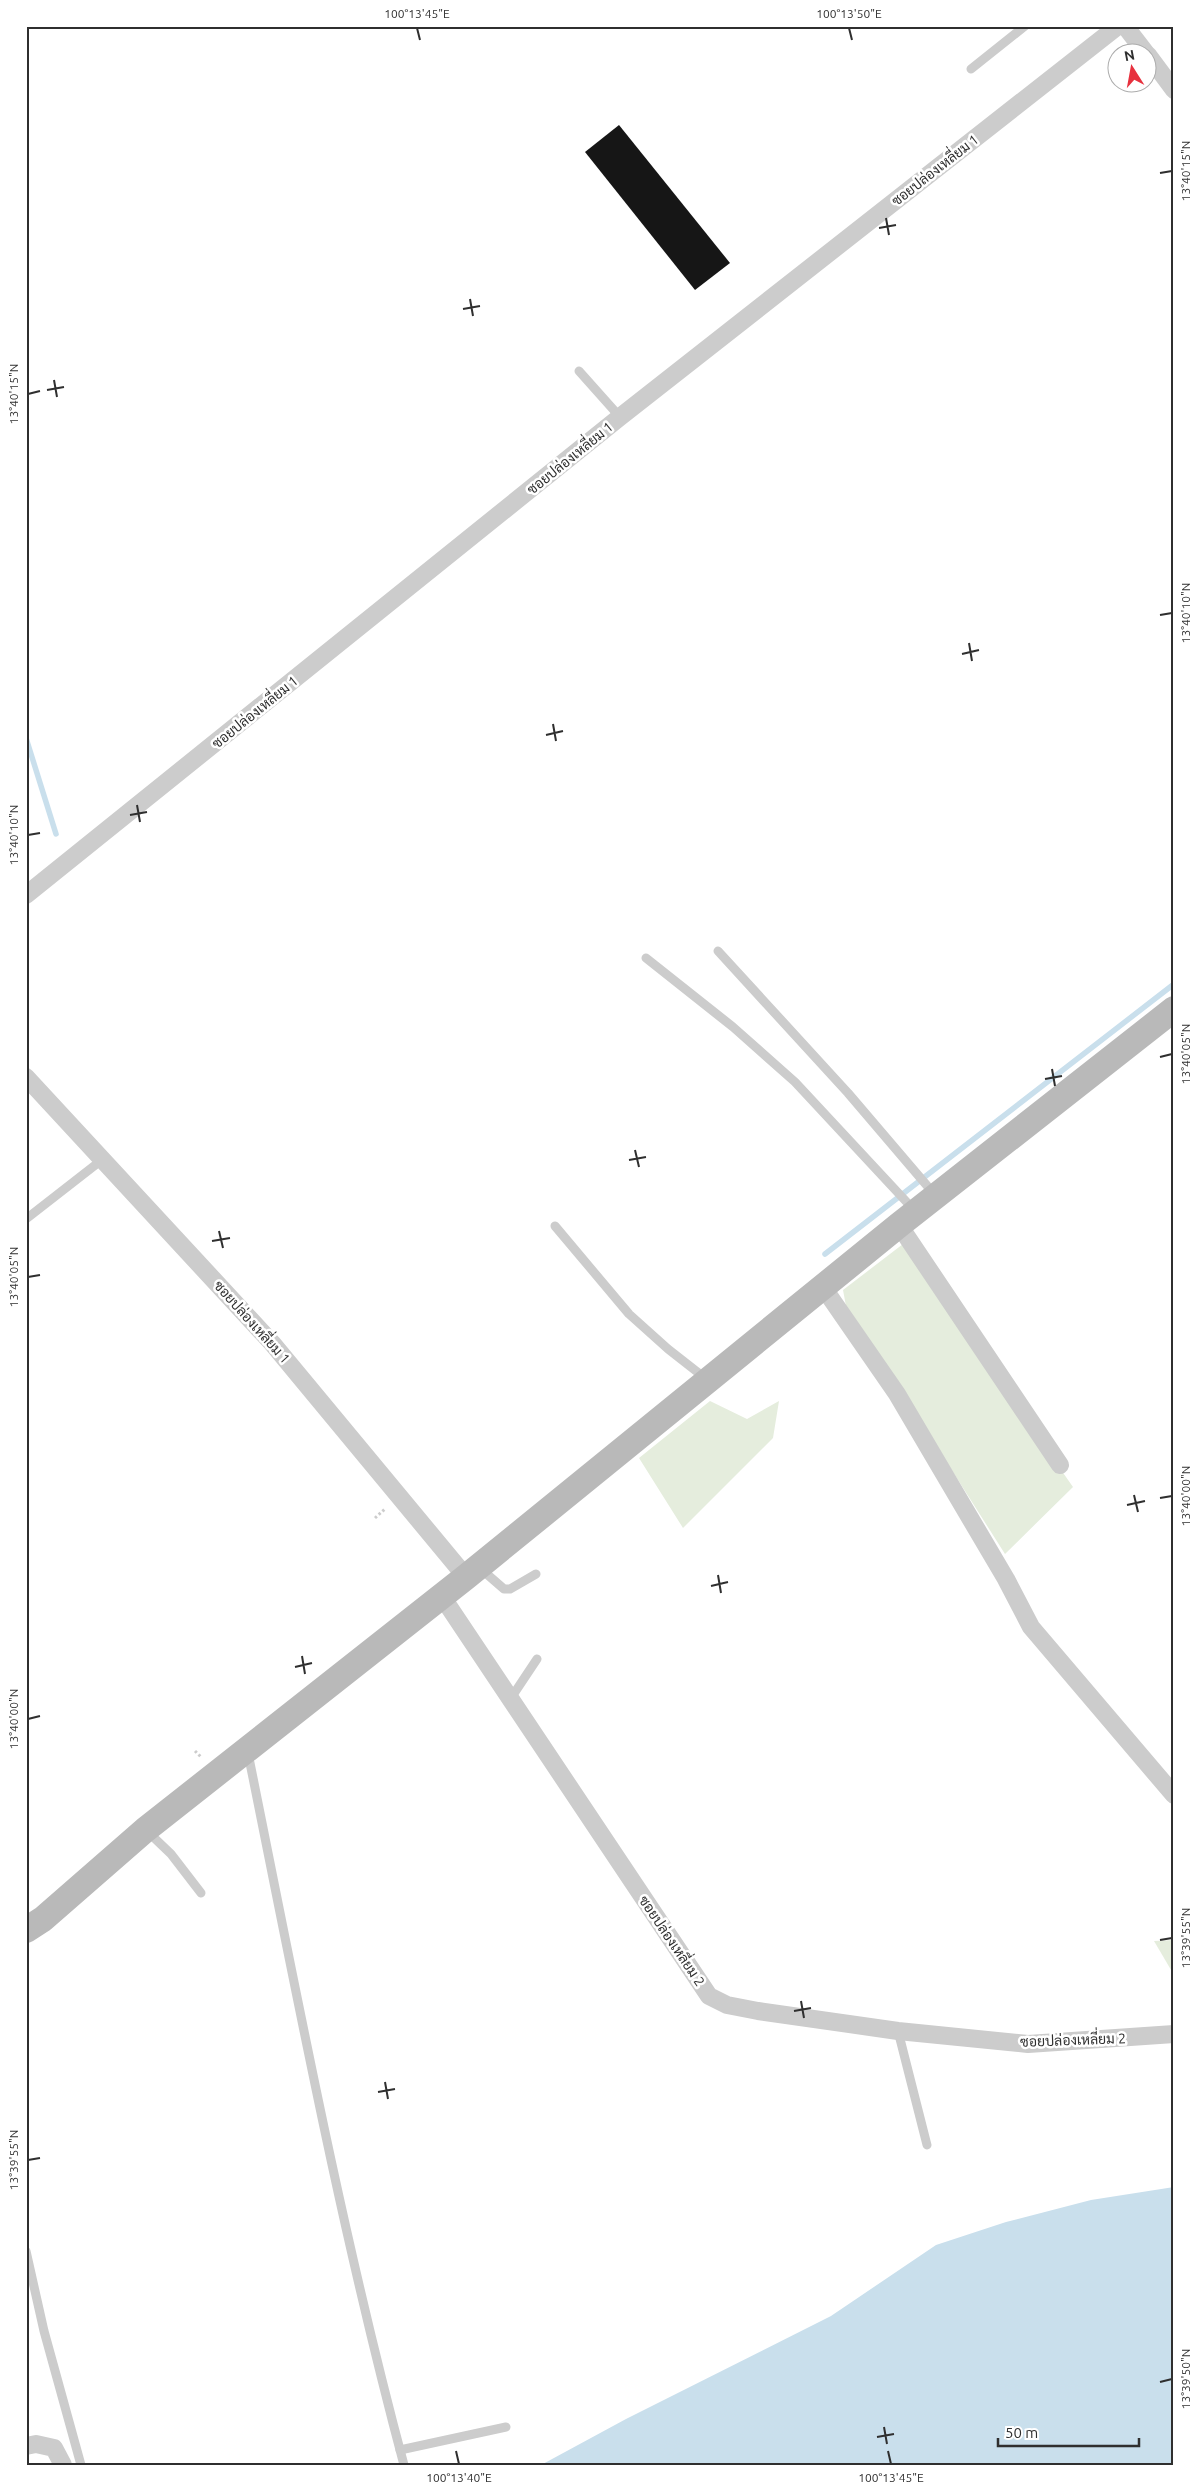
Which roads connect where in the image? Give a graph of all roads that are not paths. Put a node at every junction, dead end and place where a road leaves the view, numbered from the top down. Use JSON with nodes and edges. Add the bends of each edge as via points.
{"nodes":[{"id":1,"x":1025,"y":26,"type":"edge"},
{"id":2,"x":1118,"y":26,"type":"edge"},
{"id":3,"x":1125,"y":26,"type":"edge"},
{"id":4,"x":1137,"y":42,"type":"edge"},
{"id":5,"x":1158,"y":69,"type":"edge"},
{"id":6,"x":971,"y":70,"type":"dead end"},
{"id":7,"x":1174,"y":90,"type":"edge"},
{"id":8,"x":579,"y":371,"type":"dead end"},
{"id":9,"x":620,"y":417,"type":"junction"},
{"id":10,"x":26,"y":895,"type":"edge"},
{"id":11,"x":718,"y":950,"type":"dead end"},
{"id":12,"x":646,"y":958,"type":"dead end"},
{"id":13,"x":1174,"y":1010,"type":"edge"},
{"id":14,"x":26,"y":1077,"type":"edge"},
{"id":15,"x":103,"y":1159,"type":"junction"},
{"id":16,"x":917,"y":1211,"type":"junction"},
{"id":17,"x":26,"y":1219,"type":"edge"},
{"id":18,"x":555,"y":1226,"type":"dead end"},
{"id":19,"x":823,"y":1286,"type":"junction"},
{"id":20,"x":708,"y":1380,"type":"junction"},
{"id":21,"x":1060,"y":1465,"type":"dead end"},
{"id":22,"x":472,"y":1572,"type":"junction"},
{"id":23,"x":536,"y":1574,"type":"dead end"},
{"id":24,"x":441,"y":1595,"type":"junction"},
{"id":25,"x":537,"y":1659,"type":"dead end"},
{"id":26,"x":511,"y":1698,"type":"junction"},
{"id":27,"x":248,"y":1750,"type":"junction"},
{"id":28,"x":1174,"y":1795,"type":"edge"},
{"id":29,"x":145,"y":1830,"type":"junction"},
{"id":30,"x":201,"y":1893,"type":"dead end"},
{"id":31,"x":26,"y":1930,"type":"edge"},
{"id":32,"x":898,"y":2031,"type":"junction"},
{"id":33,"x":1174,"y":2034,"type":"edge"},
{"id":34,"x":927,"y":2145,"type":"dead end"},
{"id":35,"x":26,"y":2250,"type":"edge"},
{"id":36,"x":506,"y":2427,"type":"dead end"},
{"id":37,"x":26,"y":2446,"type":"edge"},
{"id":38,"x":400,"y":2450,"type":"junction"},
{"id":39,"x":63,"y":2465,"type":"edge"},
{"id":40,"x":81,"y":2465,"type":"edge"},
{"id":41,"x":404,"y":2465,"type":"edge"}],
"edges":[{"from":1,"to":6,"type":"lane"},
{"from":2,"to":9,"type":"street","name":"ซอยปล่องเหลี่ยม 1"},
{"from":3,"to":4,"type":"street"},
{"from":5,"to":7,"type":"street"},
{"from":8,"to":9,"type":"lane"},
{"from":9,"to":10,"type":"street","name":"ซอยปล่องเหลี่ยม 1"},
{"from":11,"to":16,"type":"lane","via":[[848,1093]]},
{"from":12,"to":16,"type":"lane","via":[[733,1027],[795,1082]]},
{"from":13,"to":16,"type":"street"},
{"from":14,"to":15,"type":"street","name":"ซอยปล่องเหลี่ยม 1"},
{"from":15,"to":17,"type":"lane"},
{"from":15,"to":22,"type":"street","name":"ซอยปล่องเหลี่ยม 1","via":[[272,1343]]},
{"from":16,"to":19,"type":"street"},
{"from":16,"to":21,"type":"street"},
{"from":18,"to":20,"type":"lane","via":[[629,1314]]},
{"from":19,"to":20,"type":"street"},
{"from":19,"to":28,"type":"street","via":[[897,1394],[1006,1578],[1031,1627]]},
{"from":20,"to":22,"type":"street"},
{"from":22,"to":23,"type":"lane","via":[[504,1589],[510,1589]]},
{"from":22,"to":24,"type":"street"},
{"from":24,"to":26,"type":"street","name":"ซอยปล่องเหลี่ยม 2"},
{"from":24,"to":27,"type":"street"},
{"from":25,"to":26,"type":"lane"},
{"from":26,"to":32,"type":"street","name":"ซอยปล่องเหลี่ยม 2","via":[[709,1996],[727,2005],[758,2012]]},
{"from":27,"to":29,"type":"street"},
{"from":27,"to":38,"type":"lane","via":[[369,2336]]},
{"from":29,"to":30,"type":"lane","via":[[171,1854]]},
{"from":29,"to":31,"type":"street","via":[[43,1919]]},
{"from":32,"to":33,"type":"street","name":"ซอยปล่องเหลี่ยม 2","via":[[1028,2044]]},
{"from":32,"to":34,"type":"lane"},
{"from":35,"to":40,"type":"lane","via":[[44,2331]]},
{"from":36,"to":38,"type":"lane"},
{"from":37,"to":39,"type":"street","via":[[36,2444],[54,2448]]},
{"from":38,"to":41,"type":"lane"}]}
